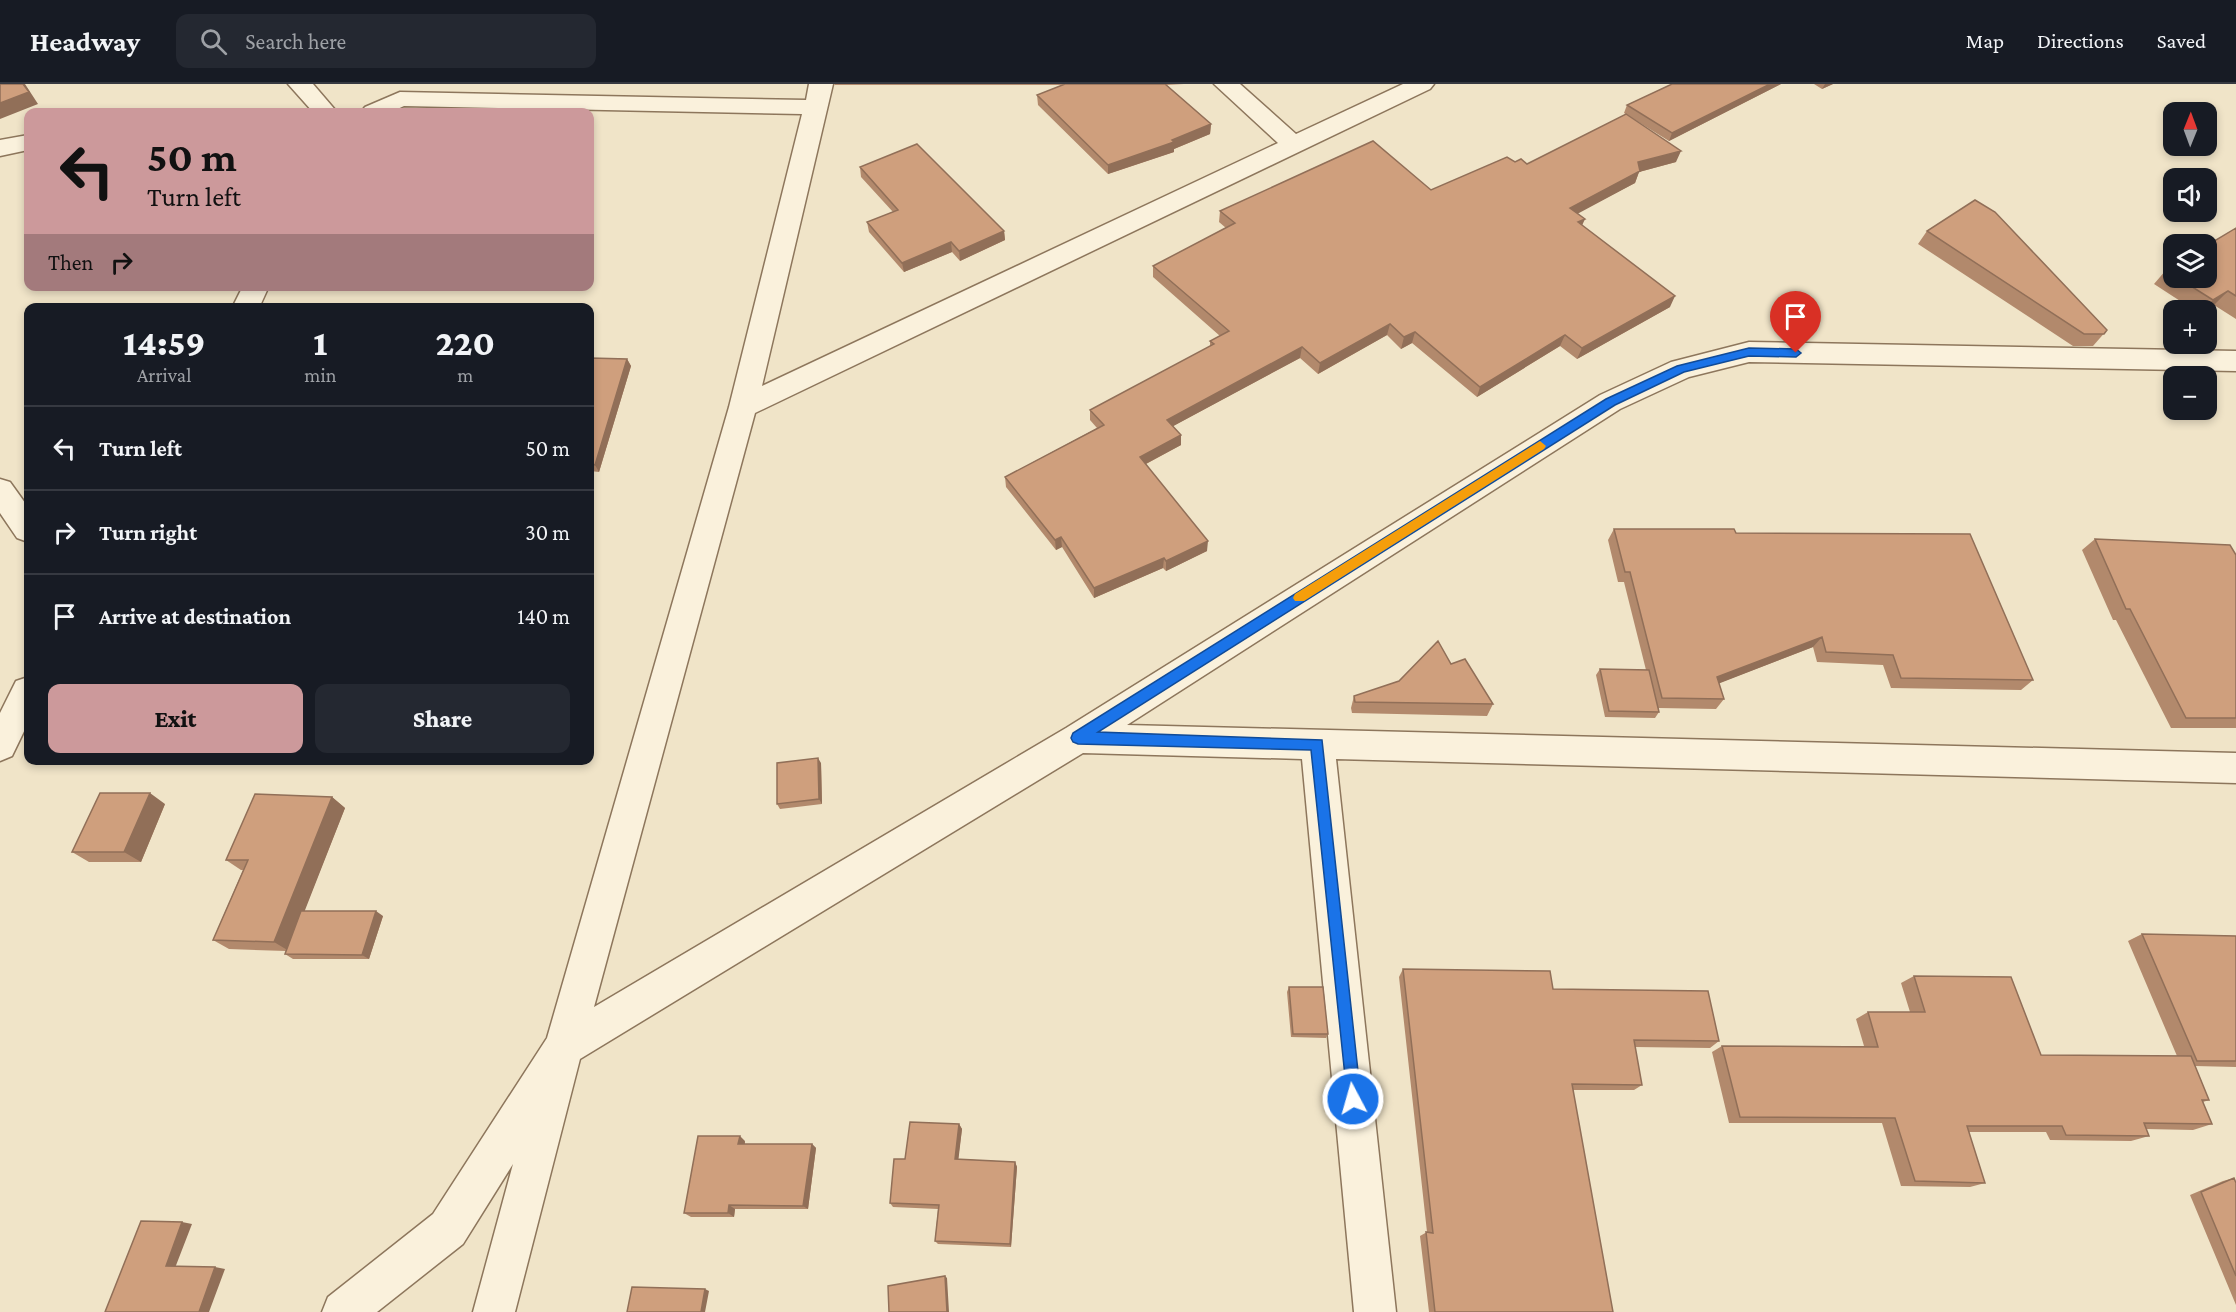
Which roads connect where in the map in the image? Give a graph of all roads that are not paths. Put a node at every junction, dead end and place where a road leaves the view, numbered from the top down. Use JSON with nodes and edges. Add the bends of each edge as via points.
{"nodes":[{"id":1,"x":300,"y":84,"type":"edge"},
{"id":2,"x":1226,"y":84,"type":"edge"},
{"id":3,"x":1422,"y":84,"type":"edge"},
{"id":4,"x":818,"y":96,"type":"edge"},
{"id":5,"x":400,"y":98,"type":"edge"},
{"id":6,"x":321,"y":108,"type":"edge"},
{"id":7,"x":381,"y":108,"type":"edge"},
{"id":8,"x":24,"y":144,"type":"edge"},
{"id":9,"x":1295,"y":146,"type":"junction"},
{"id":10,"x":0,"y":148,"type":"edge"},
{"id":11,"x":2236,"y":361,"type":"edge"},
{"id":12,"x":743,"y":407,"type":"junction"},
{"id":13,"x":0,"y":490,"type":"edge"},
{"id":14,"x":24,"y":524,"type":"edge"},
{"id":15,"x":24,"y":699,"type":"edge"},
{"id":16,"x":1078,"y":738,"type":"junction"},
{"id":17,"x":1317,"y":744,"type":"junction"},
{"id":18,"x":0,"y":746,"type":"edge"},
{"id":19,"x":2236,"y":768,"type":"edge"},
{"id":20,"x":564,"y":1047,"type":"junction"},
{"id":21,"x":343,"y":1312,"type":"edge"},
{"id":22,"x":494,"y":1312,"type":"edge"},
{"id":23,"x":1375,"y":1312,"type":"edge"}],
"edges":[{"from":1,"to":6,"type":"street"},
{"from":2,"to":9,"type":"street"},
{"from":3,"to":9,"type":"street"},
{"from":4,"to":5,"type":"street"},
{"from":4,"to":12,"type":"street"},
{"from":5,"to":7,"type":"street"},
{"from":8,"to":10,"type":"street"},
{"from":9,"to":12,"type":"street"},
{"from":11,"to":16,"type":"street","via":[[1749,352],[1681,369],[1610,402]]},
{"from":12,"to":20,"type":"street"},
{"from":13,"to":14,"type":"street"},
{"from":15,"to":18,"type":"street"},
{"from":16,"to":17,"type":"street"},
{"from":16,"to":20,"type":"street"},
{"from":17,"to":19,"type":"street"},
{"from":17,"to":23,"type":"street"},
{"from":20,"to":21,"type":"street","via":[[448,1229]]},
{"from":20,"to":22,"type":"street"}]}
